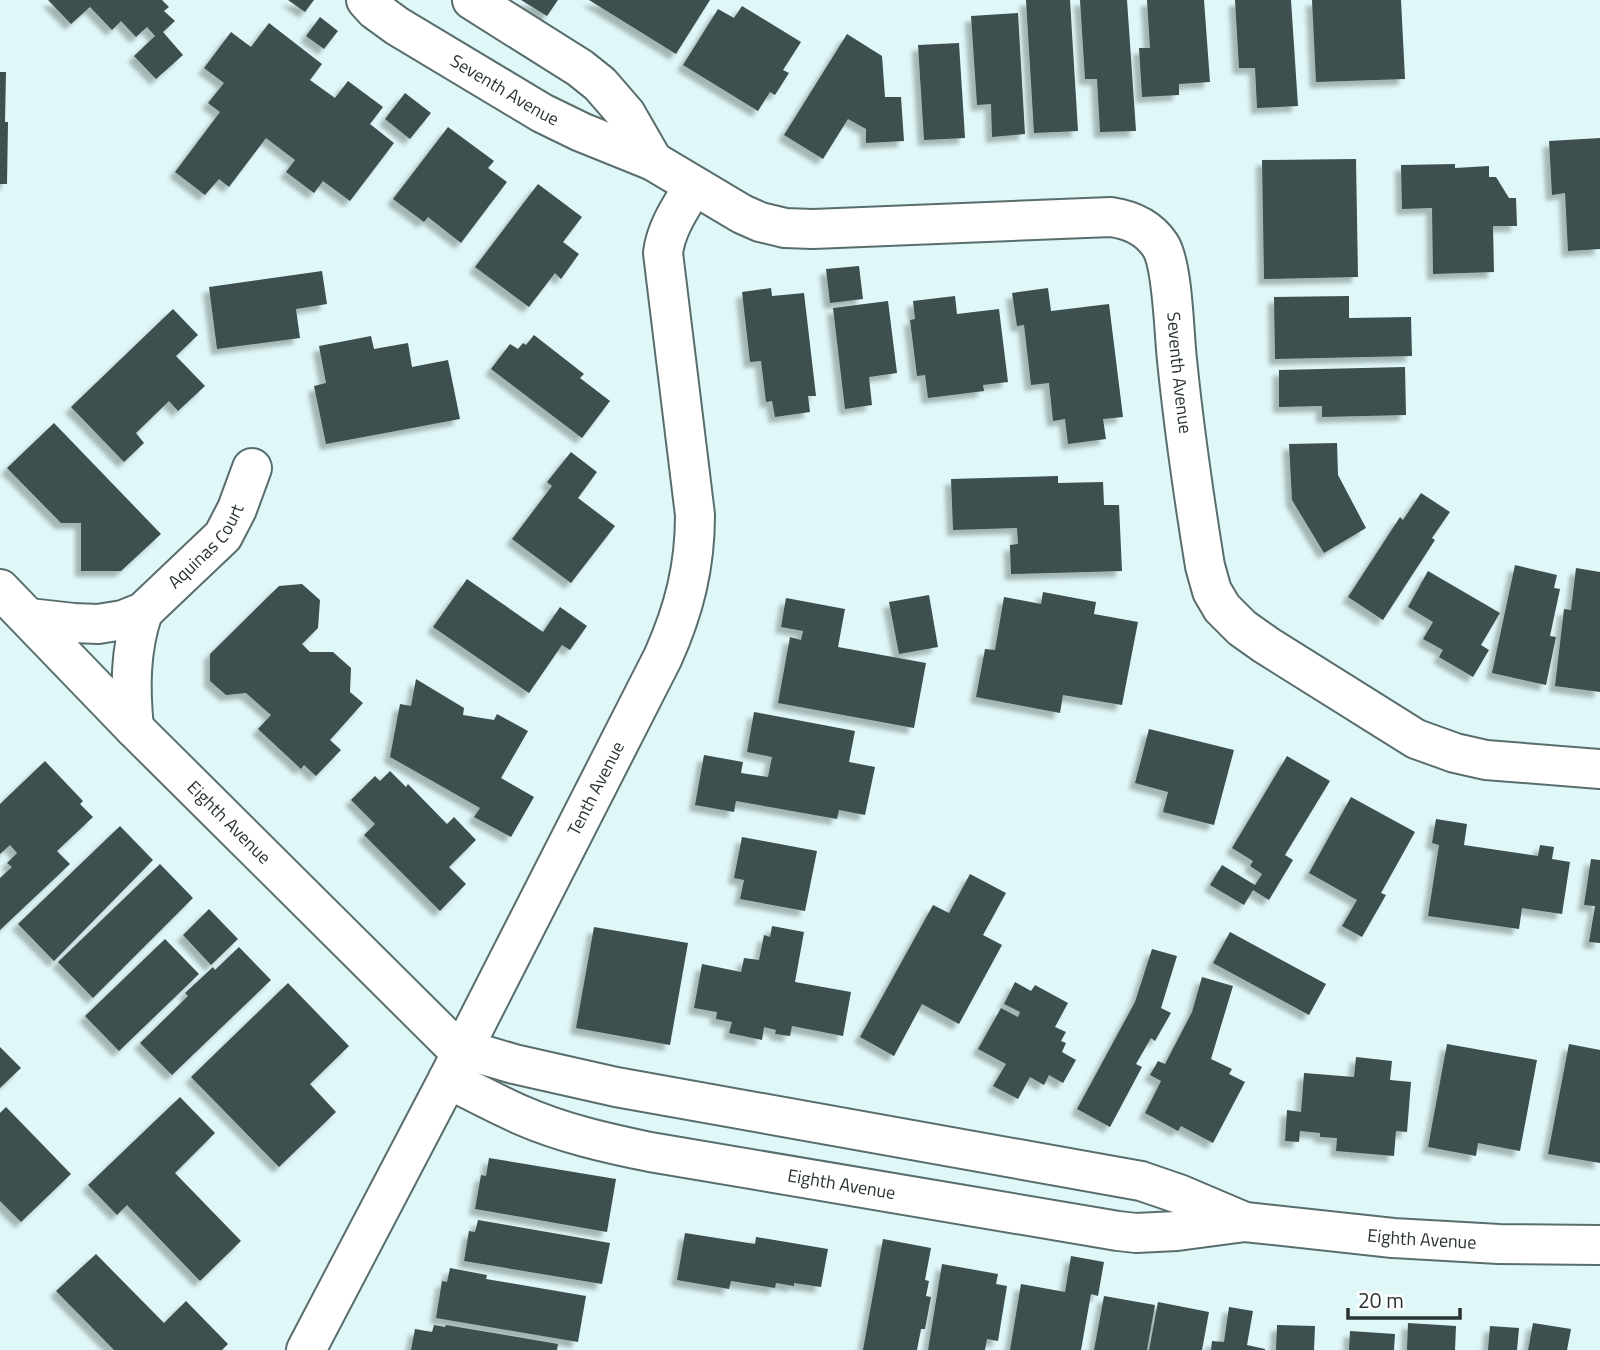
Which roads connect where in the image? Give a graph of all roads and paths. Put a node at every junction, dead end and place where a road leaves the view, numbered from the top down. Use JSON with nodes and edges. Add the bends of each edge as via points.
{"nodes":[{"id":1,"x":366,"y":0,"type":"edge"},
{"id":2,"x":472,"y":0,"type":"edge"},
{"id":3,"x":653,"y":161,"type":"junction"},
{"id":4,"x":693,"y":187,"type":"junction"},
{"id":5,"x":252,"y":468,"type":"dead end"},
{"id":6,"x":0,"y":589,"type":"edge"},
{"id":7,"x":143,"y":612,"type":"junction"},
{"id":8,"x":29,"y":618,"type":"junction"},
{"id":9,"x":134,"y":728,"type":"junction"},
{"id":10,"x":1600,"y":769,"type":"edge"},
{"id":11,"x":458,"y":1060,"type":"junction"},
{"id":12,"x":1245,"y":1222,"type":"junction"},
{"id":13,"x":1600,"y":1245,"type":"edge"},
{"id":14,"x":306,"y":1350,"type":"edge"}],
"edges":[{"from":1,"to":3,"type":"street","name":"Seventh Avenue","via":[[397,26],[542,113]]},
{"from":2,"to":3,"type":"street","name":"Seventh Avenue","via":[[600,84],[625,114]]},
{"from":3,"to":4,"type":"street","name":"Seventh Avenue"},
{"from":4,"to":10,"type":"street","name":"Seventh Avenue","via":[[741,214],[791,229],[1106,217],[1122,218],[1145,229],[1161,246],[1166,262],[1205,566],[1212,591],[1227,615],[1266,645],[1416,739],[1486,760]]},
{"from":4,"to":11,"type":"street","name":"Tenth Avenue","via":[[668,232],[663,253],[694,504],[694,554],[687,593],[663,657]]},
{"from":5,"to":7,"type":"street","name":"Aquinas Court","via":[[223,536]]},
{"from":6,"to":8,"type":"street","name":"Eighth Avenue"},
{"from":7,"to":8,"type":"street","name":"Aquinas Court","via":[[98,624]]},
{"from":7,"to":9,"type":"street","via":[[132,664]]},
{"from":8,"to":9,"type":"street","name":"Eighth Avenue"},
{"from":9,"to":11,"type":"street","name":"Eighth Avenue"},
{"from":11,"to":12,"type":"street","name":"Eighth Avenue","via":[[514,1064],[616,1087],[1141,1181]]},
{"from":11,"to":12,"type":"street","name":"Eighth Avenue","via":[[506,1108],[590,1139],[650,1152],[1118,1231],[1177,1231]]},
{"from":11,"to":14,"type":"street","name":"Tenth Avenue"},
{"from":12,"to":13,"type":"street","name":"Eighth Avenue","via":[[1406,1239]]}]}
